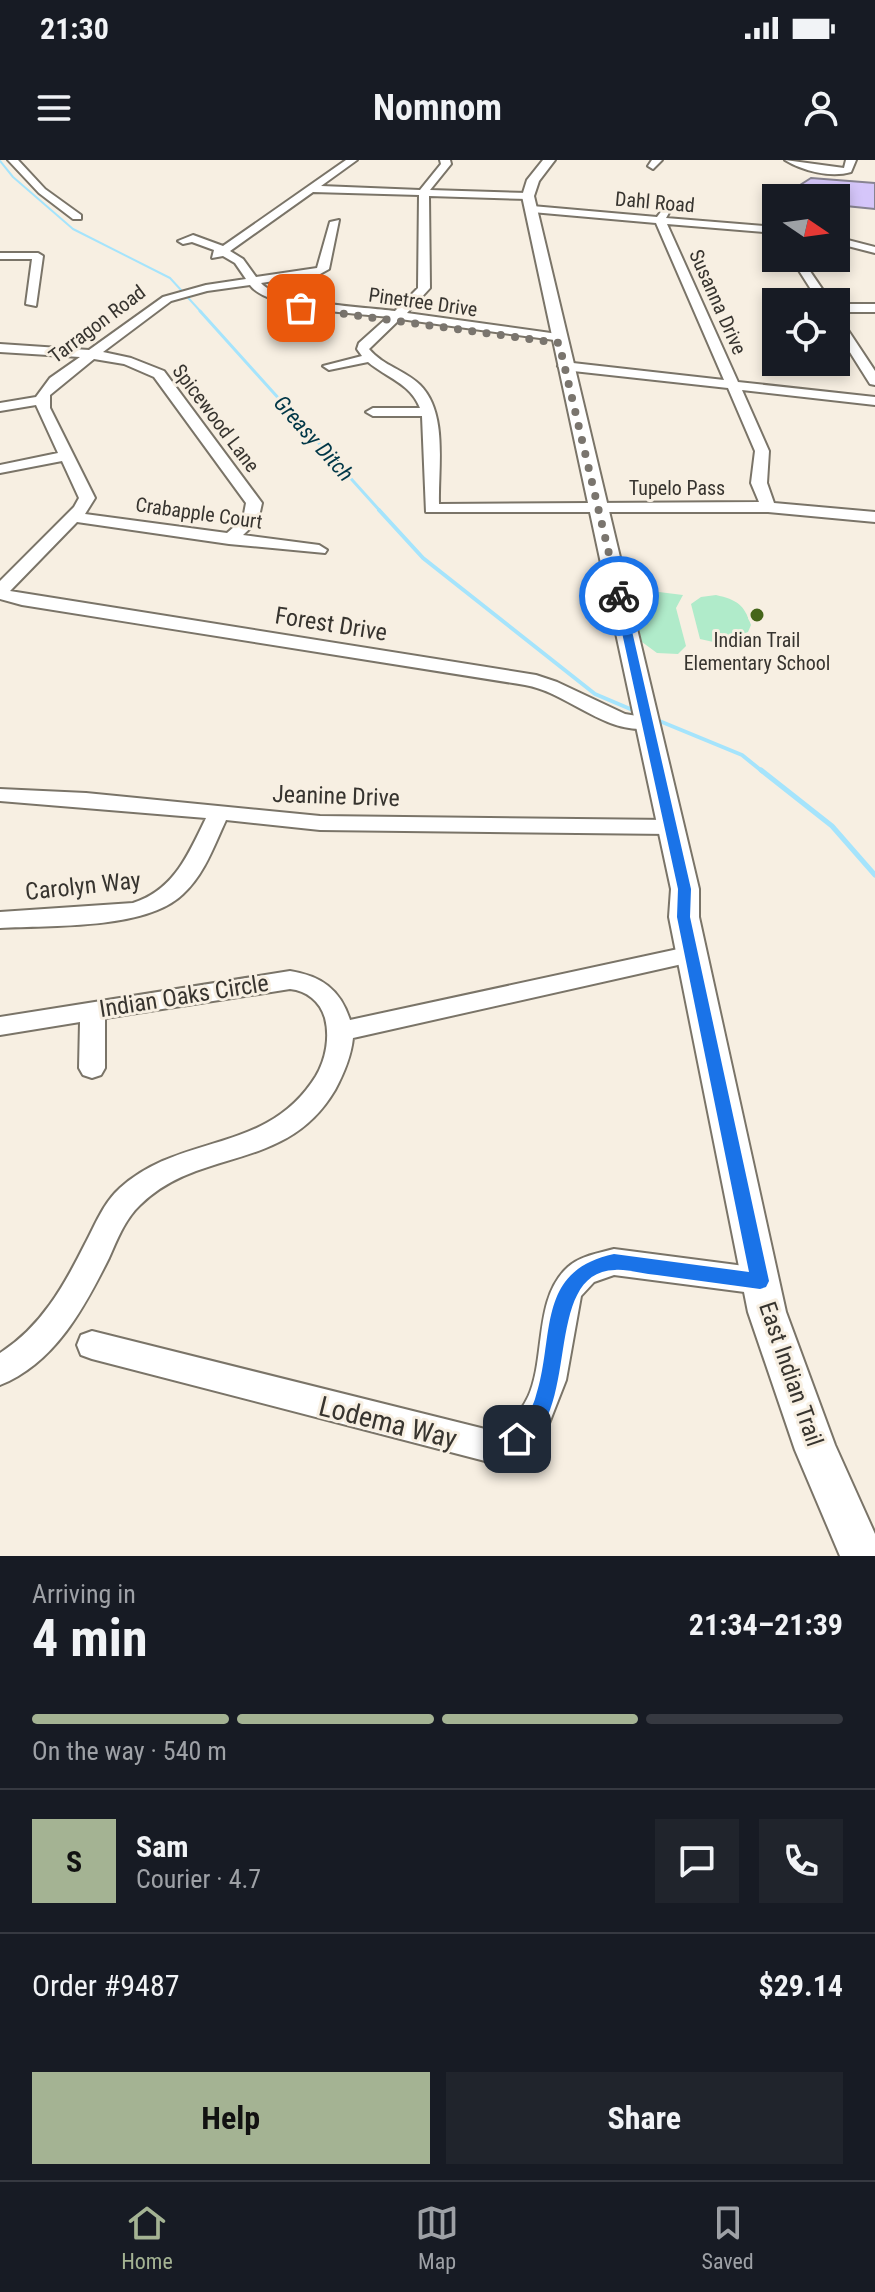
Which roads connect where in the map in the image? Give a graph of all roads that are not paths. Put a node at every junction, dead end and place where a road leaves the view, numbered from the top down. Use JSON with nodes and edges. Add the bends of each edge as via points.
{"nodes":[{"id":1,"x":13,"y":160,"type":"edge"},
{"id":2,"x":352,"y":160,"type":"edge"},
{"id":3,"x":445,"y":160,"type":"edge"},
{"id":4,"x":549,"y":160,"type":"edge"},
{"id":5,"x":790,"y":160,"type":"edge"},
{"id":6,"x":851,"y":160,"type":"edge"},
{"id":7,"x":309,"y":189,"type":"junction"},
{"id":8,"x":425,"y":193,"type":"junction"},
{"id":9,"x":530,"y":202,"type":"junction"},
{"id":10,"x":669,"y":204,"type":"dead end"},
{"id":11,"x":77,"y":217,"type":"dead end"},
{"id":12,"x":660,"y":220,"type":"junction"},
{"id":13,"x":335,"y":222,"type":"dead end"},
{"id":14,"x":762,"y":228,"type":"edge"},
{"id":15,"x":875,"y":237,"type":"edge"},
{"id":16,"x":850,"y":243,"type":"edge"},
{"id":17,"x":858,"y":245,"type":"junction"},
{"id":18,"x":875,"y":250,"type":"edge"},
{"id":19,"x":0,"y":256,"type":"edge"},
{"id":20,"x":246,"y":282,"type":"junction"},
{"id":21,"x":32,"y":304,"type":"dead end"},
{"id":22,"x":850,"y":308,"type":"edge"},
{"id":23,"x":875,"y":308,"type":"edge"},
{"id":24,"x":394,"y":319,"type":"junction"},
{"id":25,"x":558,"y":340,"type":"junction"},
{"id":26,"x":850,"y":343,"type":"edge"},
{"id":27,"x":0,"y":348,"type":"edge"},
{"id":28,"x":86,"y":356,"type":"junction"},
{"id":29,"x":370,"y":358,"type":"junction"},
{"id":30,"x":329,"y":366,"type":"dead end"},
{"id":31,"x":564,"y":366,"type":"junction"},
{"id":32,"x":875,"y":381,"type":"edge"},
{"id":33,"x":732,"y":384,"type":"junction"},
{"id":34,"x":43,"y":400,"type":"junction"},
{"id":35,"x":875,"y":401,"type":"edge"},
{"id":36,"x":0,"y":407,"type":"edge"},
{"id":37,"x":373,"y":412,"type":"dead end"},
{"id":38,"x":430,"y":412,"type":"junction"},
{"id":39,"x":67,"y":456,"type":"junction"},
{"id":40,"x":0,"y":469,"type":"edge"},
{"id":41,"x":768,"y":507,"type":"junction"},
{"id":42,"x":600,"y":508,"type":"junction"},
{"id":43,"x":73,"y":517,"type":"junction"},
{"id":44,"x":875,"y":517,"type":"edge"},
{"id":45,"x":229,"y":539,"type":"junction"},
{"id":46,"x":319,"y":550,"type":"dead end"},
{"id":47,"x":0,"y":592,"type":"edge"},
{"id":48,"x":648,"y":723,"type":"junction"},
{"id":49,"x":0,"y":795,"type":"edge"},
{"id":50,"x":218,"y":815,"type":"junction"},
{"id":51,"x":670,"y":827,"type":"junction"},
{"id":52,"x":0,"y":920,"type":"edge"},
{"id":53,"x":692,"y":954,"type":"junction"},
{"id":54,"x":93,"y":1010,"type":"junction"},
{"id":55,"x":0,"y":1026,"type":"edge"},
{"id":56,"x":342,"y":1031,"type":"junction"},
{"id":57,"x":92,"y":1068,"type":"dead end"},
{"id":58,"x":760,"y":1281,"type":"junction"},
{"id":59,"x":92,"y":1345,"type":"dead end"},
{"id":60,"x":0,"y":1370,"type":"edge"},
{"id":61,"x":862,"y":1556,"type":"edge"}],
"edges":[{"from":1,"to":11,"type":"street"},
{"from":2,"to":7,"type":"street"},
{"from":3,"to":8,"type":"street"},
{"from":4,"to":9,"type":"main road","via":[[533,180]]},
{"from":5,"to":6,"type":"street","via":[[845,171]]},
{"from":7,"to":8,"type":"street","name":"Dahl Road"},
{"from":7,"to":20,"type":"street","name":"Pinetree Drive","via":[[220,254]]},
{"from":8,"to":9,"type":"street","name":"Dahl Road"},
{"from":8,"to":24,"type":"street","via":[[427,278],[420,295]]},
{"from":9,"to":12,"type":"street","name":"Dahl Road"},
{"from":9,"to":25,"type":"main road","name":"East Indian Trail"},
{"from":10,"to":12,"type":"street"},
{"from":12,"to":14,"type":"street","name":"Dahl Road"},
{"from":12,"to":33,"type":"street","name":"Susanna Drive"},
{"from":13,"to":20,"type":"street","name":"Tarragon Road","via":[[320,271]]},
{"from":15,"to":17,"type":"street"},
{"from":16,"to":17,"type":"street"},
{"from":17,"to":18,"type":"street"},
{"from":19,"to":21,"type":"street","via":[[38,256]]},
{"from":20,"to":24,"type":"street","name":"Pinetree Drive","via":[[248,292],[275,303]]},
{"from":20,"to":28,"type":"street","name":"Tarragon Road","via":[[174,296]]},
{"from":22,"to":23,"type":"street"},
{"from":24,"to":25,"type":"street","name":"Pinetree Drive"},
{"from":24,"to":29,"type":"street","via":[[365,343]]},
{"from":25,"to":31,"type":"main road","name":"East Indian Trail"},
{"from":26,"to":32,"type":"street"},
{"from":27,"to":28,"type":"street","name":"Spicewood Lane"},
{"from":28,"to":34,"type":"street","name":"Tarragon Road","via":[[55,381]]},
{"from":28,"to":45,"type":"street","name":"Spicewood Lane","via":[[136,362],[163,378],[254,503],[250,521]]},
{"from":29,"to":30,"type":"street"},
{"from":29,"to":38,"type":"street","via":[[416,387]]},
{"from":31,"to":33,"type":"street"},
{"from":31,"to":42,"type":"main road","name":"East Indian Trail"},
{"from":33,"to":35,"type":"street"},
{"from":33,"to":41,"type":"street","name":"Susanna Drive","via":[[762,451],[759,483]]},
{"from":34,"to":36,"type":"street"},
{"from":34,"to":39,"type":"street","name":"Tarragon Road"},
{"from":37,"to":38,"type":"street"},
{"from":38,"to":42,"type":"street","name":"Tupelo Pass","via":[[431,509]]},
{"from":39,"to":40,"type":"street"},
{"from":39,"to":43,"type":"street","name":"Tarragon Road","via":[[87,498]]},
{"from":41,"to":42,"type":"street","name":"Tupelo Pass"},
{"from":41,"to":44,"type":"street","name":"Tupelo Pass"},
{"from":42,"to":48,"type":"main road","name":"East Indian Trail"},
{"from":43,"to":45,"type":"street","name":"Crabapple Court"},
{"from":43,"to":47,"type":"street"},
{"from":45,"to":46,"type":"street","name":"Crabapple Court"},
{"from":47,"to":48,"type":"street","name":"Forest Drive","via":[[22,600],[536,681],[615,718]]},
{"from":48,"to":51,"type":"main road","name":"East Indian Trail"},
{"from":49,"to":50,"type":"street","name":"Jeanine Drive"},
{"from":50,"to":51,"type":"street","name":"Jeanine Drive","via":[[374,825]]},
{"from":50,"to":52,"type":"street","name":"Carolyn Way","via":[[182,885],[155,905]]},
{"from":51,"to":53,"type":"main road","name":"East Indian Trail","via":[[685,889]]},
{"from":53,"to":56,"type":"street"},
{"from":53,"to":58,"type":"main road","name":"East Indian Trail"},
{"from":54,"to":55,"type":"street","name":"Indian Oaks Circle"},
{"from":54,"to":56,"type":"street","name":"Indian Oaks Circle","via":[[290,980],[322,992]]},
{"from":54,"to":57,"type":"street"},
{"from":56,"to":60,"type":"street","via":[[329,1078],[295,1120],[264,1140],[156,1177],[132,1195],[111,1222],[49,1334]]},
{"from":58,"to":59,"type":"street","name":"Lodema Way","via":[[614,1262],[581,1274],[564,1299],[539,1415],[517,1439],[489,1446]]},
{"from":58,"to":61,"type":"main road","name":"East Indian Trail","via":[[786,1372]]}]}
